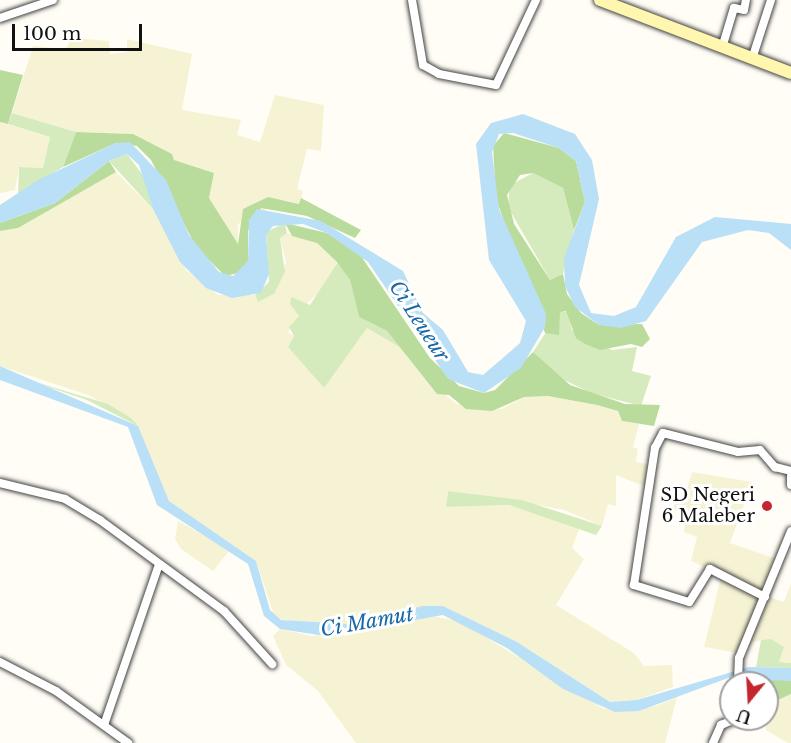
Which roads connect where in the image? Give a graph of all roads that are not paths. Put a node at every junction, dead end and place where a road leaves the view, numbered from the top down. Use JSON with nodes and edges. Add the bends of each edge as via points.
{"nodes":[{"id":1,"x":53,"y":0,"type":"edge"},
{"id":2,"x":412,"y":0,"type":"edge"},
{"id":3,"x":536,"y":0,"type":"edge"},
{"id":4,"x":600,"y":0,"type":"edge"},
{"id":5,"x":746,"y":0,"type":"edge"},
{"id":6,"x":771,"y":0,"type":"edge"},
{"id":7,"x":0,"y":18,"type":"edge"},
{"id":8,"x":722,"y":48,"type":"junction"},
{"id":9,"x":752,"y":59,"type":"junction"},
{"id":10,"x":791,"y":73,"type":"edge"},
{"id":11,"x":791,"y":471,"type":"edge"},
{"id":12,"x":791,"y":476,"type":"edge"},
{"id":13,"x":0,"y":483,"type":"edge"},
{"id":14,"x":791,"y":485,"type":"edge"},
{"id":15,"x":791,"y":531,"type":"edge"},
{"id":16,"x":158,"y":567,"type":"junction"},
{"id":17,"x":765,"y":597,"type":"junction"},
{"id":18,"x":0,"y":662,"type":"edge"},
{"id":19,"x":272,"y":664,"type":"dead end"},
{"id":20,"x":737,"y":671,"type":"edge"},
{"id":21,"x":104,"y":725,"type":"junction"},
{"id":22,"x":128,"y":743,"type":"edge"}],
"edges":[{"from":1,"to":7,"type":"street"},
{"from":2,"to":3,"type":"street","via":[[423,65],[439,75],[496,85]]},
{"from":4,"to":8,"type":"main road"},
{"from":5,"to":8,"type":"street","via":[[744,10],[734,8]]},
{"from":6,"to":9,"type":"street"},
{"from":8,"to":9,"type":"main road"},
{"from":9,"to":10,"type":"main road"},
{"from":11,"to":17,"type":"street","via":[[775,467],[760,450],[738,452],[663,433],[655,448],[634,585],[689,602],[710,569]]},
{"from":12,"to":14,"type":"street"},
{"from":13,"to":16,"type":"street","via":[[65,500]]},
{"from":15,"to":17,"type":"street"},
{"from":16,"to":19,"type":"street","via":[[224,611]]},
{"from":16,"to":21,"type":"street"},
{"from":17,"to":20,"type":"street"},
{"from":18,"to":21,"type":"street"},
{"from":21,"to":22,"type":"street"}]}
